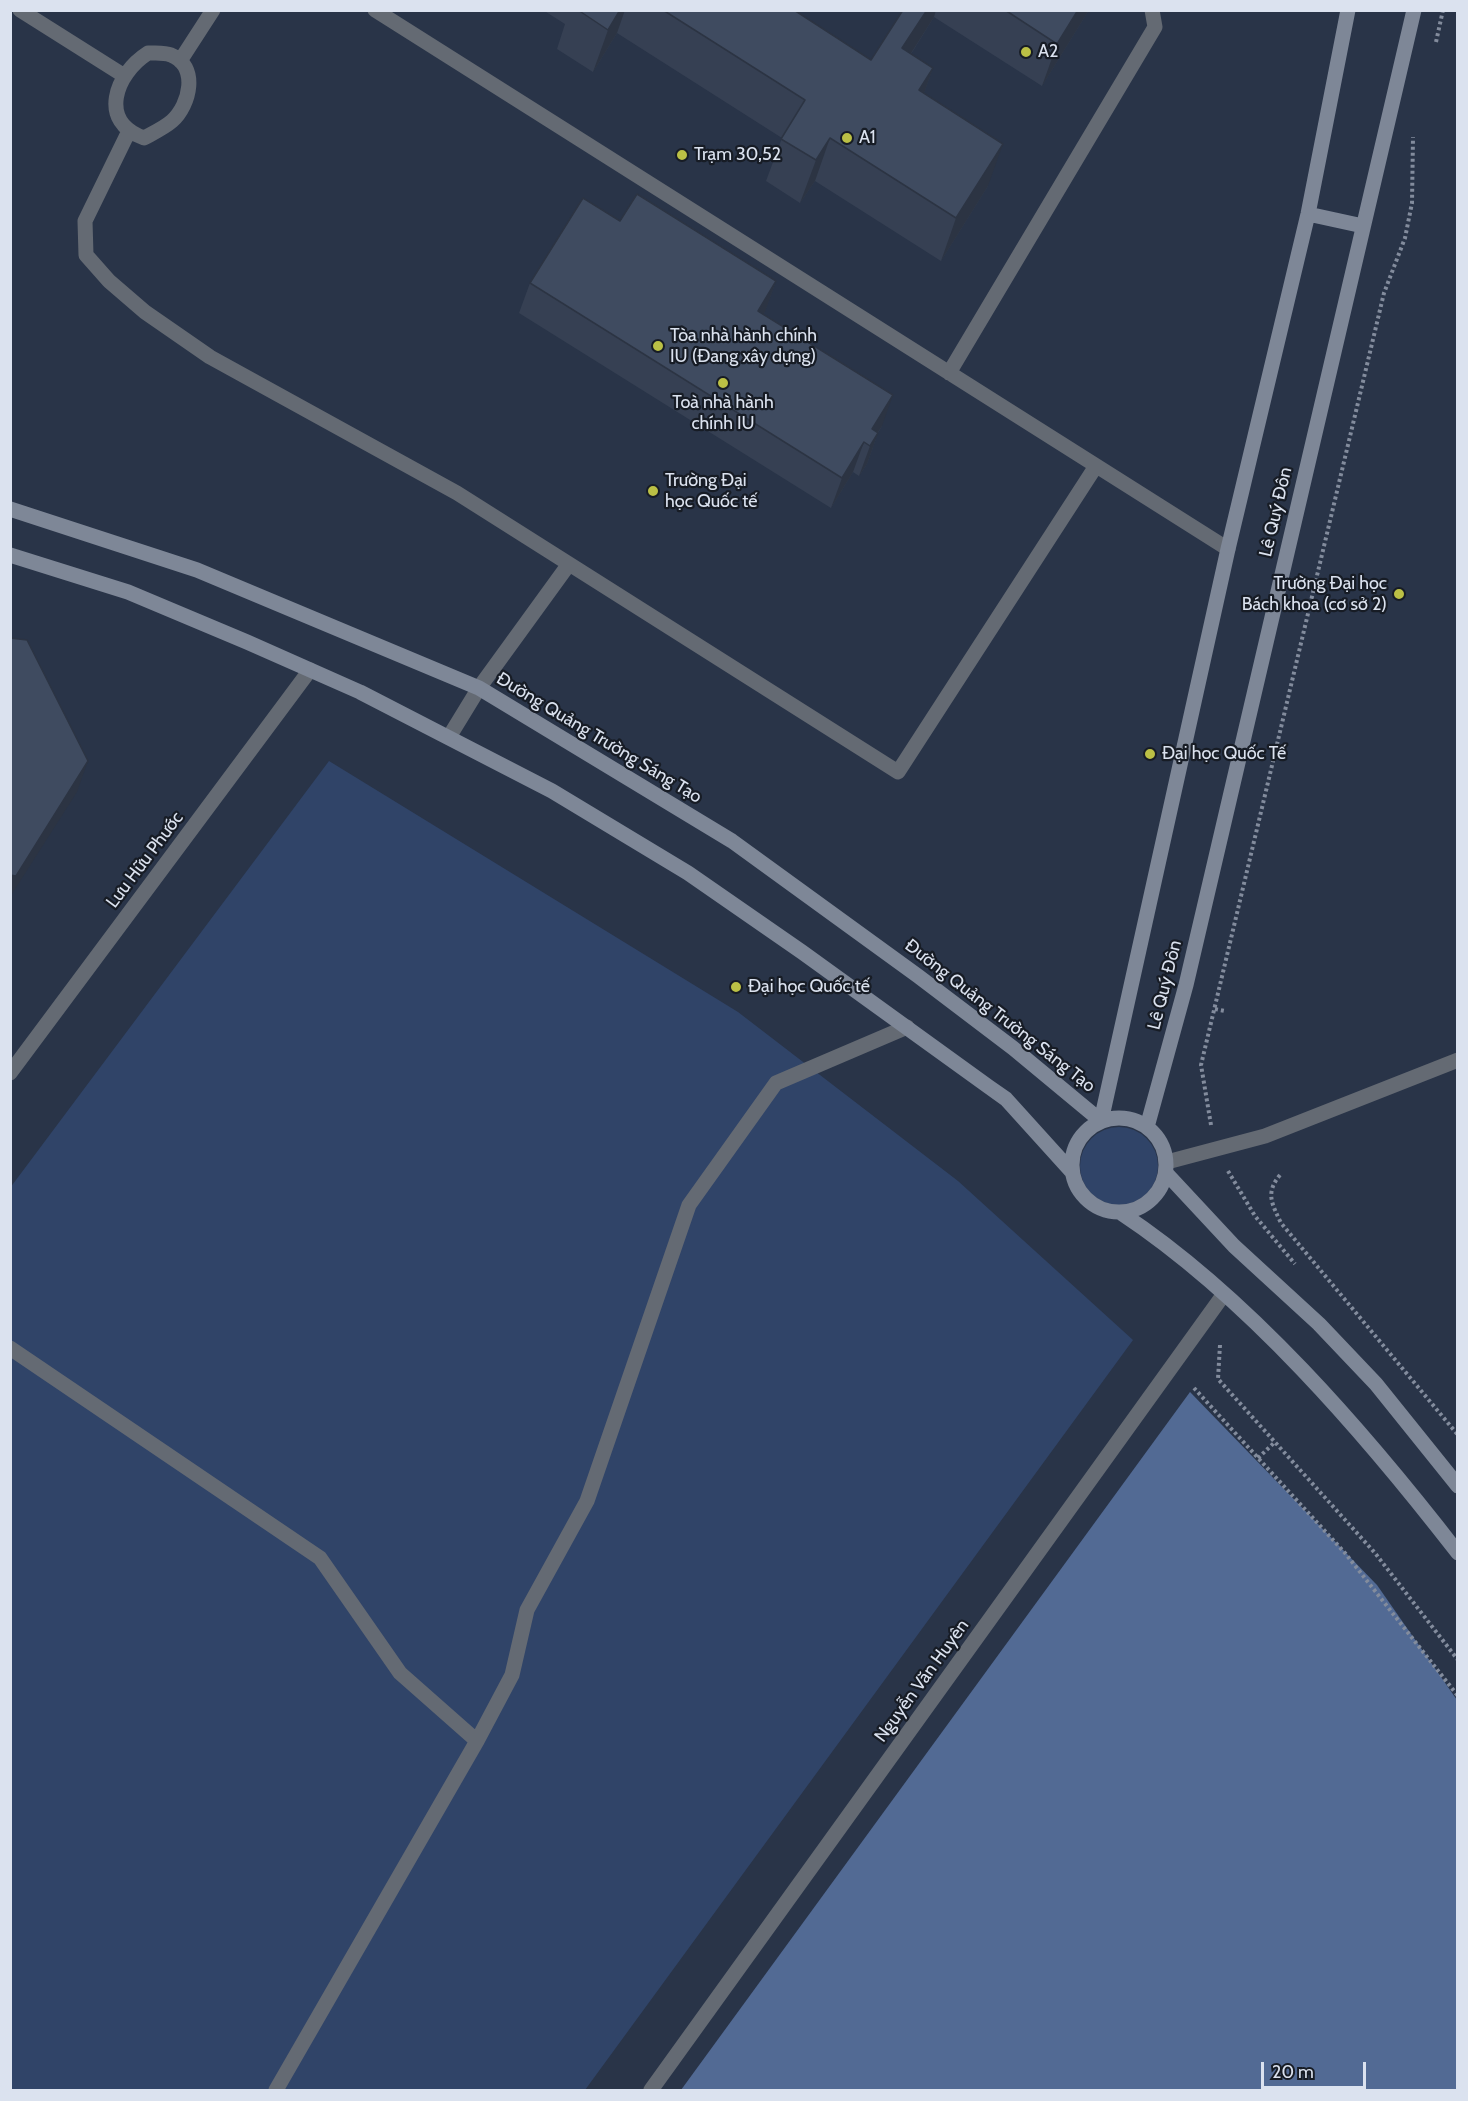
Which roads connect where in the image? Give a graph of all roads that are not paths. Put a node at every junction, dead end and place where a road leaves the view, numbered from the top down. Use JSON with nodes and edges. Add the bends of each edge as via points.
{"nodes":[{"id":1,"x":20,"y":10,"type":"edge"},
{"id":2,"x":213,"y":10,"type":"edge"},
{"id":3,"x":375,"y":10,"type":"edge"},
{"id":4,"x":1152,"y":10,"type":"edge"},
{"id":5,"x":1348,"y":10,"type":"edge"},
{"id":6,"x":1414,"y":10,"type":"edge"},
{"id":7,"x":180,"y":61,"type":"junction"},
{"id":8,"x":123,"y":75,"type":"junction"},
{"id":9,"x":128,"y":133,"type":"junction"},
{"id":10,"x":1308,"y":214,"type":"junction"},
{"id":11,"x":1363,"y":226,"type":"junction"},
{"id":12,"x":949,"y":373,"type":"junction"},
{"id":13,"x":1096,"y":466,"type":"junction"},
{"id":14,"x":10,"y":509,"type":"edge"},
{"id":15,"x":1228,"y":549,"type":"junction"},
{"id":16,"x":10,"y":555,"type":"edge"},
{"id":17,"x":569,"y":564,"type":"junction"},
{"id":18,"x":310,"y":670,"type":"junction"},
{"id":19,"x":479,"y":688,"type":"junction"},
{"id":20,"x":449,"y":737,"type":"junction"},
{"id":21,"x":907,"y":1027,"type":"junction"},
{"id":22,"x":1458,"y":1060,"type":"edge"},
{"id":23,"x":10,"y":1073,"type":"edge"},
{"id":24,"x":1101,"y":1121,"type":"junction"},
{"id":25,"x":1147,"y":1127,"type":"junction"},
{"id":26,"x":1167,"y":1168,"type":"junction"},
{"id":27,"x":1072,"y":1172,"type":"junction"},
{"id":28,"x":1121,"y":1213,"type":"junction"},
{"id":29,"x":1224,"y":1294,"type":"junction"},
{"id":30,"x":10,"y":1348,"type":"edge"},
{"id":31,"x":1458,"y":1486,"type":"edge"},
{"id":32,"x":1458,"y":1554,"type":"edge"},
{"id":33,"x":477,"y":1741,"type":"junction"},
{"id":34,"x":276,"y":2091,"type":"edge"},
{"id":35,"x":651,"y":2091,"type":"edge"}],
"edges":[{"from":1,"to":8,"type":"street"},
{"from":2,"to":7,"type":"street"},
{"from":3,"to":12,"type":"street"},
{"from":4,"to":12,"type":"street","via":[[1155,27]]},
{"from":5,"to":10,"type":"street","name":"Lê Quý Đôn"},
{"from":6,"to":11,"type":"street","name":"Lê Quý Đôn"},
{"from":7,"to":8,"type":"street","via":[[170,54],[148,53],[133,62]]},
{"from":7,"to":9,"type":"street","via":[[190,79],[186,104],[172,121],[144,138]]},
{"from":8,"to":9,"type":"street","via":[[117,95],[117,116]]},
{"from":9,"to":17,"type":"street","via":[[85,221],[86,255],[109,281],[145,312],[210,357],[457,493]]},
{"from":10,"to":11,"type":"street"},
{"from":10,"to":15,"type":"street","name":"Lê Quý Đôn"},
{"from":11,"to":25,"type":"street","name":"Lê Quý Đôn","via":[[1186,985]]},
{"from":12,"to":13,"type":"street"},
{"from":13,"to":15,"type":"street"},
{"from":13,"to":17,"type":"street","via":[[897,772]]},
{"from":14,"to":19,"type":"street","name":"Đường Quảng Trường Sáng Tạo","via":[[197,570]]},
{"from":15,"to":24,"type":"street","name":"Lê Quý Đôn"},
{"from":16,"to":18,"type":"street","via":[[128,592]]},
{"from":17,"to":19,"type":"street"},
{"from":18,"to":20,"type":"street"},
{"from":18,"to":23,"type":"street","name":"Lưu Hữu Phước"},
{"from":19,"to":20,"type":"street"},
{"from":19,"to":24,"type":"street","name":"Đường Quảng Trường Sáng Tạo","via":[[732,841],[928,983]]},
{"from":20,"to":21,"type":"street","via":[[552,791],[688,873]]},
{"from":21,"to":27,"type":"street","via":[[1006,1100]]},
{"from":21,"to":33,"type":"street","via":[[776,1083],[689,1205],[587,1501],[527,1610],[512,1675]]},
{"from":22,"to":26,"type":"street","via":[[1265,1136]]},
{"from":24,"to":25,"type":"street","via":[[1132,1120]]},
{"from":24,"to":27,"type":"street","via":[[1077,1143]]},
{"from":25,"to":26,"type":"street","via":[[1157,1136]]},
{"from":26,"to":28,"type":"street","via":[[1156,1196],[1147,1204]]},
{"from":26,"to":31,"type":"street","via":[[1234,1246],[1319,1324],[1376,1384]]},
{"from":27,"to":28,"type":"street","via":[[1089,1202]]},
{"from":28,"to":29,"type":"street","via":[[1169,1245]]},
{"from":29,"to":32,"type":"street","via":[[1326,1397]]},
{"from":29,"to":35,"type":"street","name":"Nguyễn Văn Huyên"},
{"from":30,"to":33,"type":"street","via":[[320,1558],[400,1673]]},
{"from":33,"to":34,"type":"street"}]}
